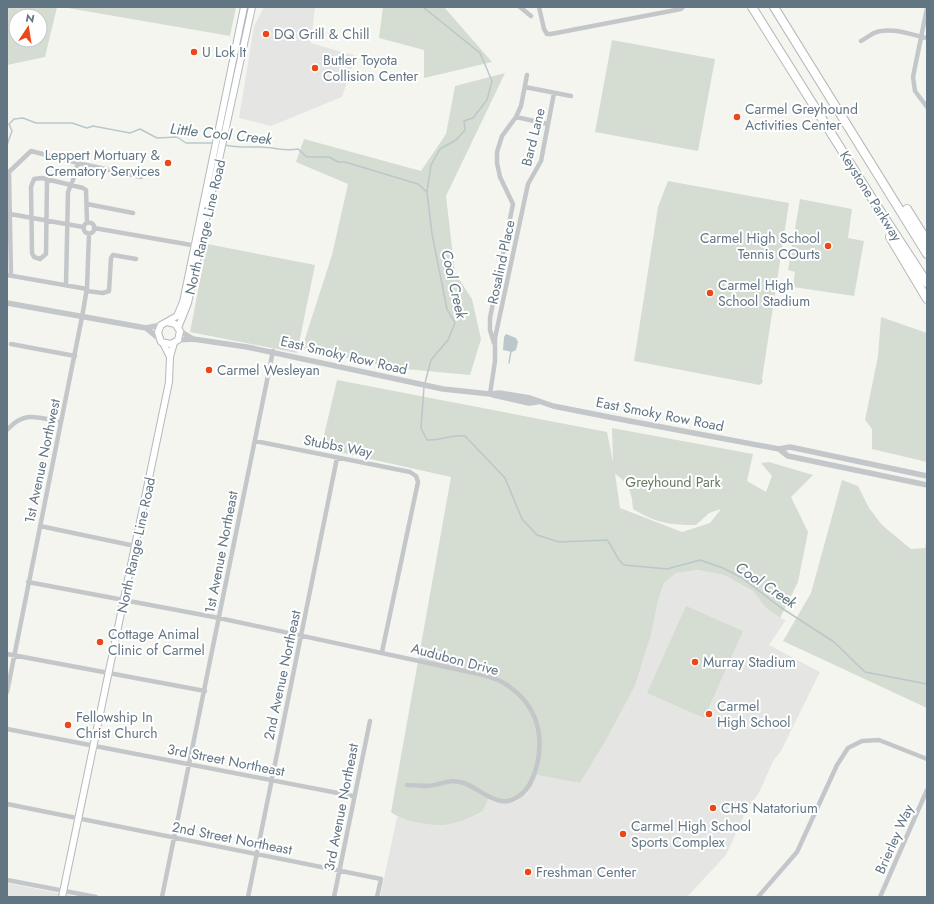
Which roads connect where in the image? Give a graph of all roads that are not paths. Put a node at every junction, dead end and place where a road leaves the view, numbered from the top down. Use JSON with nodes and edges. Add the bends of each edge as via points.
{"nodes":[{"id":1,"x":244,"y":7,"type":"edge"},
{"id":2,"x":252,"y":7,"type":"edge"},
{"id":3,"x":520,"y":7,"type":"edge"},
{"id":4,"x":539,"y":7,"type":"edge"},
{"id":5,"x":682,"y":7,"type":"edge"},
{"id":6,"x":752,"y":7,"type":"edge"},
{"id":7,"x":774,"y":7,"type":"edge"},
{"id":8,"x":927,"y":8,"type":"edge"},
{"id":9,"x":531,"y":16,"type":"dead end"},
{"id":10,"x":921,"y":37,"type":"junction"},
{"id":11,"x":927,"y":38,"type":"edge"},
{"id":12,"x":861,"y":41,"type":"dead end"},
{"id":13,"x":527,"y":75,"type":"dead end"},
{"id":14,"x":525,"y":87,"type":"junction"},
{"id":15,"x":824,"y":87,"type":"junction"},
{"id":16,"x":554,"y":93,"type":"junction"},
{"id":17,"x":571,"y":96,"type":"dead end"},
{"id":18,"x":927,"y":107,"type":"edge"},
{"id":19,"x":516,"y":117,"type":"junction"},
{"id":20,"x":548,"y":124,"type":"junction"},
{"id":21,"x":222,"y":131,"type":"junction"},
{"id":22,"x":78,"y":163,"type":"junction"},
{"id":23,"x":857,"y":175,"type":"junction"},
{"id":24,"x":141,"y":177,"type":"dead end"},
{"id":25,"x":47,"y":180,"type":"junction"},
{"id":26,"x":528,"y":184,"type":"joint"},
{"id":27,"x":70,"y":186,"type":"junction"},
{"id":28,"x":87,"y":204,"type":"junction"},
{"id":29,"x":132,"y":213,"type":"dead end"},
{"id":30,"x":10,"y":214,"type":"junction"},
{"id":31,"x":31,"y":218,"type":"junction"},
{"id":32,"x":45,"y":220,"type":"junction"},
{"id":33,"x":87,"y":223,"type":"junction"},
{"id":34,"x":67,"y":224,"type":"junction"},
{"id":35,"x":83,"y":227,"type":"junction"},
{"id":36,"x":94,"y":228,"type":"junction"},
{"id":37,"x":89,"y":234,"type":"junction"},
{"id":38,"x":927,"y":241,"type":"edge"},
{"id":39,"x":197,"y":246,"type":"junction"},
{"id":40,"x":927,"y":254,"type":"edge"},
{"id":41,"x":136,"y":259,"type":"dead end"},
{"id":42,"x":9,"y":275,"type":"edge"},
{"id":43,"x":927,"y":283,"type":"edge"},
{"id":44,"x":66,"y":285,"type":"junction"},
{"id":45,"x":87,"y":290,"type":"junction"},
{"id":46,"x":927,"y":299,"type":"edge"},
{"id":47,"x":7,"y":303,"type":"edge"},
{"id":48,"x":82,"y":317,"type":"junction"},
{"id":49,"x":164,"y":324,"type":"junction"},
{"id":50,"x":146,"y":328,"type":"junction"},
{"id":51,"x":179,"y":330,"type":"junction"},
{"id":52,"x":158,"y":338,"type":"junction"},
{"id":53,"x":193,"y":339,"type":"junction"},
{"id":54,"x":176,"y":342,"type":"junction"},
{"id":55,"x":163,"y":343,"type":"junction"},
{"id":56,"x":11,"y":344,"type":"dead end"},
{"id":57,"x":495,"y":345,"type":"junction"},
{"id":58,"x":272,"y":351,"type":"junction"},
{"id":59,"x":74,"y":356,"type":"junction"},
{"id":60,"x":170,"y":357,"type":"junction"},
{"id":61,"x":490,"y":394,"type":"junction"},
{"id":62,"x":61,"y":422,"type":"junction"},
{"id":63,"x":8,"y":429,"type":"edge"},
{"id":64,"x":255,"y":441,"type":"junction"},
{"id":65,"x":779,"y":449,"type":"junction"},
{"id":66,"x":337,"y":458,"type":"junction"},
{"id":67,"x":927,"y":476,"type":"edge"},
{"id":68,"x":927,"y":485,"type":"edge"},
{"id":69,"x":40,"y":526,"type":"junction"},
{"id":70,"x":136,"y":546,"type":"junction"},
{"id":71,"x":28,"y":582,"type":"junction"},
{"id":72,"x":124,"y":600,"type":"junction"},
{"id":73,"x":219,"y":618,"type":"junction"},
{"id":74,"x":301,"y":636,"type":"junction"},
{"id":75,"x":382,"y":652,"type":"junction"},
{"id":76,"x":7,"y":654,"type":"edge"},
{"id":77,"x":14,"y":655,"type":"junction"},
{"id":78,"x":109,"y":673,"type":"junction"},
{"id":79,"x":205,"y":691,"type":"junction"},
{"id":80,"x":7,"y":692,"type":"edge"},
{"id":81,"x":370,"y":721,"type":"dead end"},
{"id":82,"x":7,"y":729,"type":"edge"},
{"id":83,"x":94,"y":746,"type":"junction"},
{"id":84,"x":927,"y":759,"type":"edge"},
{"id":85,"x":189,"y":764,"type":"junction"},
{"id":86,"x":271,"y":781,"type":"junction"},
{"id":87,"x":407,"y":785,"type":"dead end"},
{"id":88,"x":927,"y":790,"type":"edge"},
{"id":89,"x":353,"y":796,"type":"junction"},
{"id":90,"x":7,"y":804,"type":"edge"},
{"id":91,"x":78,"y":818,"type":"junction"},
{"id":92,"x":174,"y":838,"type":"junction"},
{"id":93,"x":257,"y":854,"type":"junction"},
{"id":94,"x":339,"y":870,"type":"junction"},
{"id":95,"x":7,"y":880,"type":"edge"},
{"id":96,"x":63,"y":894,"type":"edge"},
{"id":97,"x":96,"y":897,"type":"edge"},
{"id":98,"x":162,"y":897,"type":"edge"},
{"id":99,"x":248,"y":897,"type":"edge"},
{"id":100,"x":334,"y":897,"type":"edge"},
{"id":101,"x":377,"y":897,"type":"edge"},
{"id":102,"x":758,"y":897,"type":"edge"},
{"id":103,"x":880,"y":897,"type":"edge"}],
"edges":[{"from":1,"to":21,"type":"main road","name":"North Range Line Road"},
{"from":2,"to":21,"type":"main road","name":"North Range Line Road"},
{"from":3,"to":9,"type":"street"},
{"from":4,"to":5,"type":"street","via":[[547,34]]},
{"from":6,"to":23,"type":"highway","name":"Keystone Parkway"},
{"from":7,"to":15,"type":"highway","name":"Keystone Parkway"},
{"from":8,"to":10,"type":"street"},
{"from":10,"to":11,"type":"street"},
{"from":10,"to":12,"type":"street","via":[[882,31]]},
{"from":10,"to":18,"type":"street","via":[[913,84],[918,97]]},
{"from":13,"to":14,"type":"street"},
{"from":14,"to":16,"type":"street"},
{"from":14,"to":19,"type":"street"},
{"from":15,"to":38,"type":"highway"},
{"from":15,"to":40,"type":"highway","name":"Keystone Parkway"},
{"from":16,"to":17,"type":"street"},
{"from":16,"to":20,"type":"street","name":"Bard Lane"},
{"from":19,"to":20,"type":"street"},
{"from":19,"to":57,"type":"street","name":"Rosalind Place","via":[[502,136],[497,152],[500,178],[513,204],[490,318],[490,330]]},
{"from":20,"to":26,"type":"street","name":"Bard Lane","via":[[541,161]]},
{"from":21,"to":39,"type":"main road","name":"North Range Line Road"},
{"from":22,"to":24,"type":"street"},
{"from":22,"to":27,"type":"street"},
{"from":22,"to":30,"type":"street","via":[[31,151],[9,172]]},
{"from":23,"to":43,"type":"highway","name":"Keystone Parkway"},
{"from":23,"to":46,"type":"highway"},
{"from":25,"to":27,"type":"street"},
{"from":25,"to":31,"type":"street","via":[[34,179],[31,187]]},
{"from":25,"to":32,"type":"street"},
{"from":26,"to":57,"type":"street","name":"Rosalind Place"},
{"from":27,"to":28,"type":"street","via":[[86,190]]},
{"from":27,"to":34,"type":"street"},
{"from":28,"to":29,"type":"street"},
{"from":28,"to":33,"type":"street"},
{"from":30,"to":31,"type":"street"},
{"from":30,"to":42,"type":"street"},
{"from":31,"to":32,"type":"street"},
{"from":31,"to":32,"type":"street","via":[[32,253],[38,259],[46,254]]},
{"from":32,"to":34,"type":"street"},
{"from":33,"to":35,"type":"street"},
{"from":33,"to":36,"type":"street"},
{"from":34,"to":35,"type":"street"},
{"from":34,"to":44,"type":"street"},
{"from":35,"to":37,"type":"street","via":[[84,232]]},
{"from":36,"to":37,"type":"street"},
{"from":36,"to":39,"type":"street"},
{"from":37,"to":45,"type":"street","name":"1st Avenue Northwest"},
{"from":39,"to":49,"type":"main road","name":"North Range Line Road","via":[[182,307],[177,316]]},
{"from":39,"to":51,"type":"main road","name":"North Range Line Road","via":[[188,303]]},
{"from":41,"to":45,"type":"street","via":[[113,255],[109,291],[103,293]]},
{"from":42,"to":44,"type":"street"},
{"from":44,"to":45,"type":"street"},
{"from":45,"to":48,"type":"street","name":"1st Avenue Northwest"},
{"from":47,"to":48,"type":"street"},
{"from":48,"to":50,"type":"street"},
{"from":48,"to":59,"type":"street","name":"1st Avenue Northwest"},
{"from":49,"to":50,"type":"street"},
{"from":49,"to":51,"type":"main road","via":[[175,324]]},
{"from":49,"to":52,"type":"main road","via":[[158,330]]},
{"from":50,"to":52,"type":"street"},
{"from":51,"to":53,"type":"street","name":"East Smoky Row Road"},
{"from":51,"to":54,"type":"main road"},
{"from":52,"to":55,"type":"main road"},
{"from":53,"to":54,"type":"street","name":"East Smoky Row Road"},
{"from":53,"to":58,"type":"street","name":"East Smoky Row Road"},
{"from":54,"to":55,"type":"main road","via":[[168,345]]},
{"from":54,"to":60,"type":"main road","name":"North Range Line Road"},
{"from":55,"to":60,"type":"main road","name":"North Range Line Road"},
{"from":56,"to":59,"type":"street"},
{"from":57,"to":61,"type":"street","name":"Rosalind Place"},
{"from":58,"to":61,"type":"street","name":"East Smoky Row Road","via":[[443,389]]},
{"from":58,"to":64,"type":"street","name":"1st Avenue Northeast"},
{"from":59,"to":62,"type":"street","name":"1st Avenue Northwest"},
{"from":60,"to":70,"type":"main road","name":"North Range Line Road","via":[[169,382]]},
{"from":61,"to":65,"type":"street","name":"East Smoky Row Road","via":[[527,397],[537,402],[653,426]]},
{"from":62,"to":63,"type":"street","via":[[26,416],[14,422]]},
{"from":62,"to":69,"type":"street","name":"1st Avenue Northwest"},
{"from":64,"to":66,"type":"street","name":"Stubbs Way"},
{"from":64,"to":73,"type":"street","name":"1st Avenue Northeast"},
{"from":65,"to":67,"type":"street","name":"East Smoky Row Road","via":[[790,447]]},
{"from":65,"to":68,"type":"street","name":"East Smoky Row Road","via":[[788,456]]},
{"from":66,"to":74,"type":"street","name":"2nd Avenue Northeast"},
{"from":66,"to":75,"type":"street","name":"Stubbs Way","via":[[410,472],[416,476],[418,482]]},
{"from":69,"to":70,"type":"street"},
{"from":69,"to":71,"type":"street","name":"1st Avenue Northwest"},
{"from":70,"to":72,"type":"main road","name":"North Range Line Road"},
{"from":71,"to":72,"type":"street","name":"Audubon Drive"},
{"from":71,"to":77,"type":"street","name":"1st Avenue Northwest"},
{"from":72,"to":73,"type":"street","name":"Audubon Drive"},
{"from":72,"to":78,"type":"main road","name":"North Range Line Road"},
{"from":73,"to":74,"type":"street","name":"Audubon Drive"},
{"from":73,"to":79,"type":"street","name":"1st Avenue Northeast"},
{"from":74,"to":75,"type":"street","name":"Audubon Drive"},
{"from":74,"to":86,"type":"street","name":"2nd Avenue Northeast"},
{"from":75,"to":87,"type":"street","name":"Audubon Drive","via":[[479,674],[502,682],[534,713],[540,733],[535,774],[528,789],[513,800],[497,800],[464,783],[450,780],[430,786]]},
{"from":76,"to":77,"type":"street"},
{"from":77,"to":78,"type":"street"},
{"from":77,"to":80,"type":"street","name":"1st Avenue Northwest"},
{"from":78,"to":79,"type":"street"},
{"from":78,"to":83,"type":"main road","name":"North Range Line Road"},
{"from":79,"to":85,"type":"street","name":"1st Avenue Northeast"},
{"from":81,"to":89,"type":"street","name":"3rd Avenue Northeast"},
{"from":82,"to":83,"type":"street","name":"3rd Street Northeast"},
{"from":83,"to":85,"type":"street","name":"3rd Street Northeast"},
{"from":83,"to":91,"type":"main road","name":"North Range Line Road"},
{"from":84,"to":102,"type":"street","via":[[871,739],[851,746],[843,754],[797,852]]},
{"from":85,"to":86,"type":"street","name":"3rd Street Northeast"},
{"from":85,"to":92,"type":"street","name":"1st Avenue Northeast"},
{"from":86,"to":89,"type":"street","name":"3rd Street Northeast"},
{"from":86,"to":93,"type":"street","name":"2nd Avenue Northeast"},
{"from":88,"to":103,"type":"street","name":"Brierley Way"},
{"from":89,"to":94,"type":"street","name":"3rd Avenue Northeast"},
{"from":90,"to":91,"type":"street","name":"2nd Street Northeast"},
{"from":91,"to":92,"type":"street","name":"2nd Street Northeast"},
{"from":91,"to":96,"type":"main road","name":"North Range Line Road"},
{"from":92,"to":93,"type":"street","name":"2nd Street Northeast"},
{"from":92,"to":98,"type":"street","name":"1st Avenue Northeast"},
{"from":93,"to":94,"type":"street","name":"2nd Street Northeast"},
{"from":93,"to":99,"type":"street","name":"2nd Avenue Northeast"},
{"from":94,"to":100,"type":"street","name":"3rd Avenue Northeast"},
{"from":94,"to":101,"type":"street","name":"2nd Street Northeast","via":[[381,879]]},
{"from":95,"to":96,"type":"street"},
{"from":96,"to":97,"type":"street"}]}
